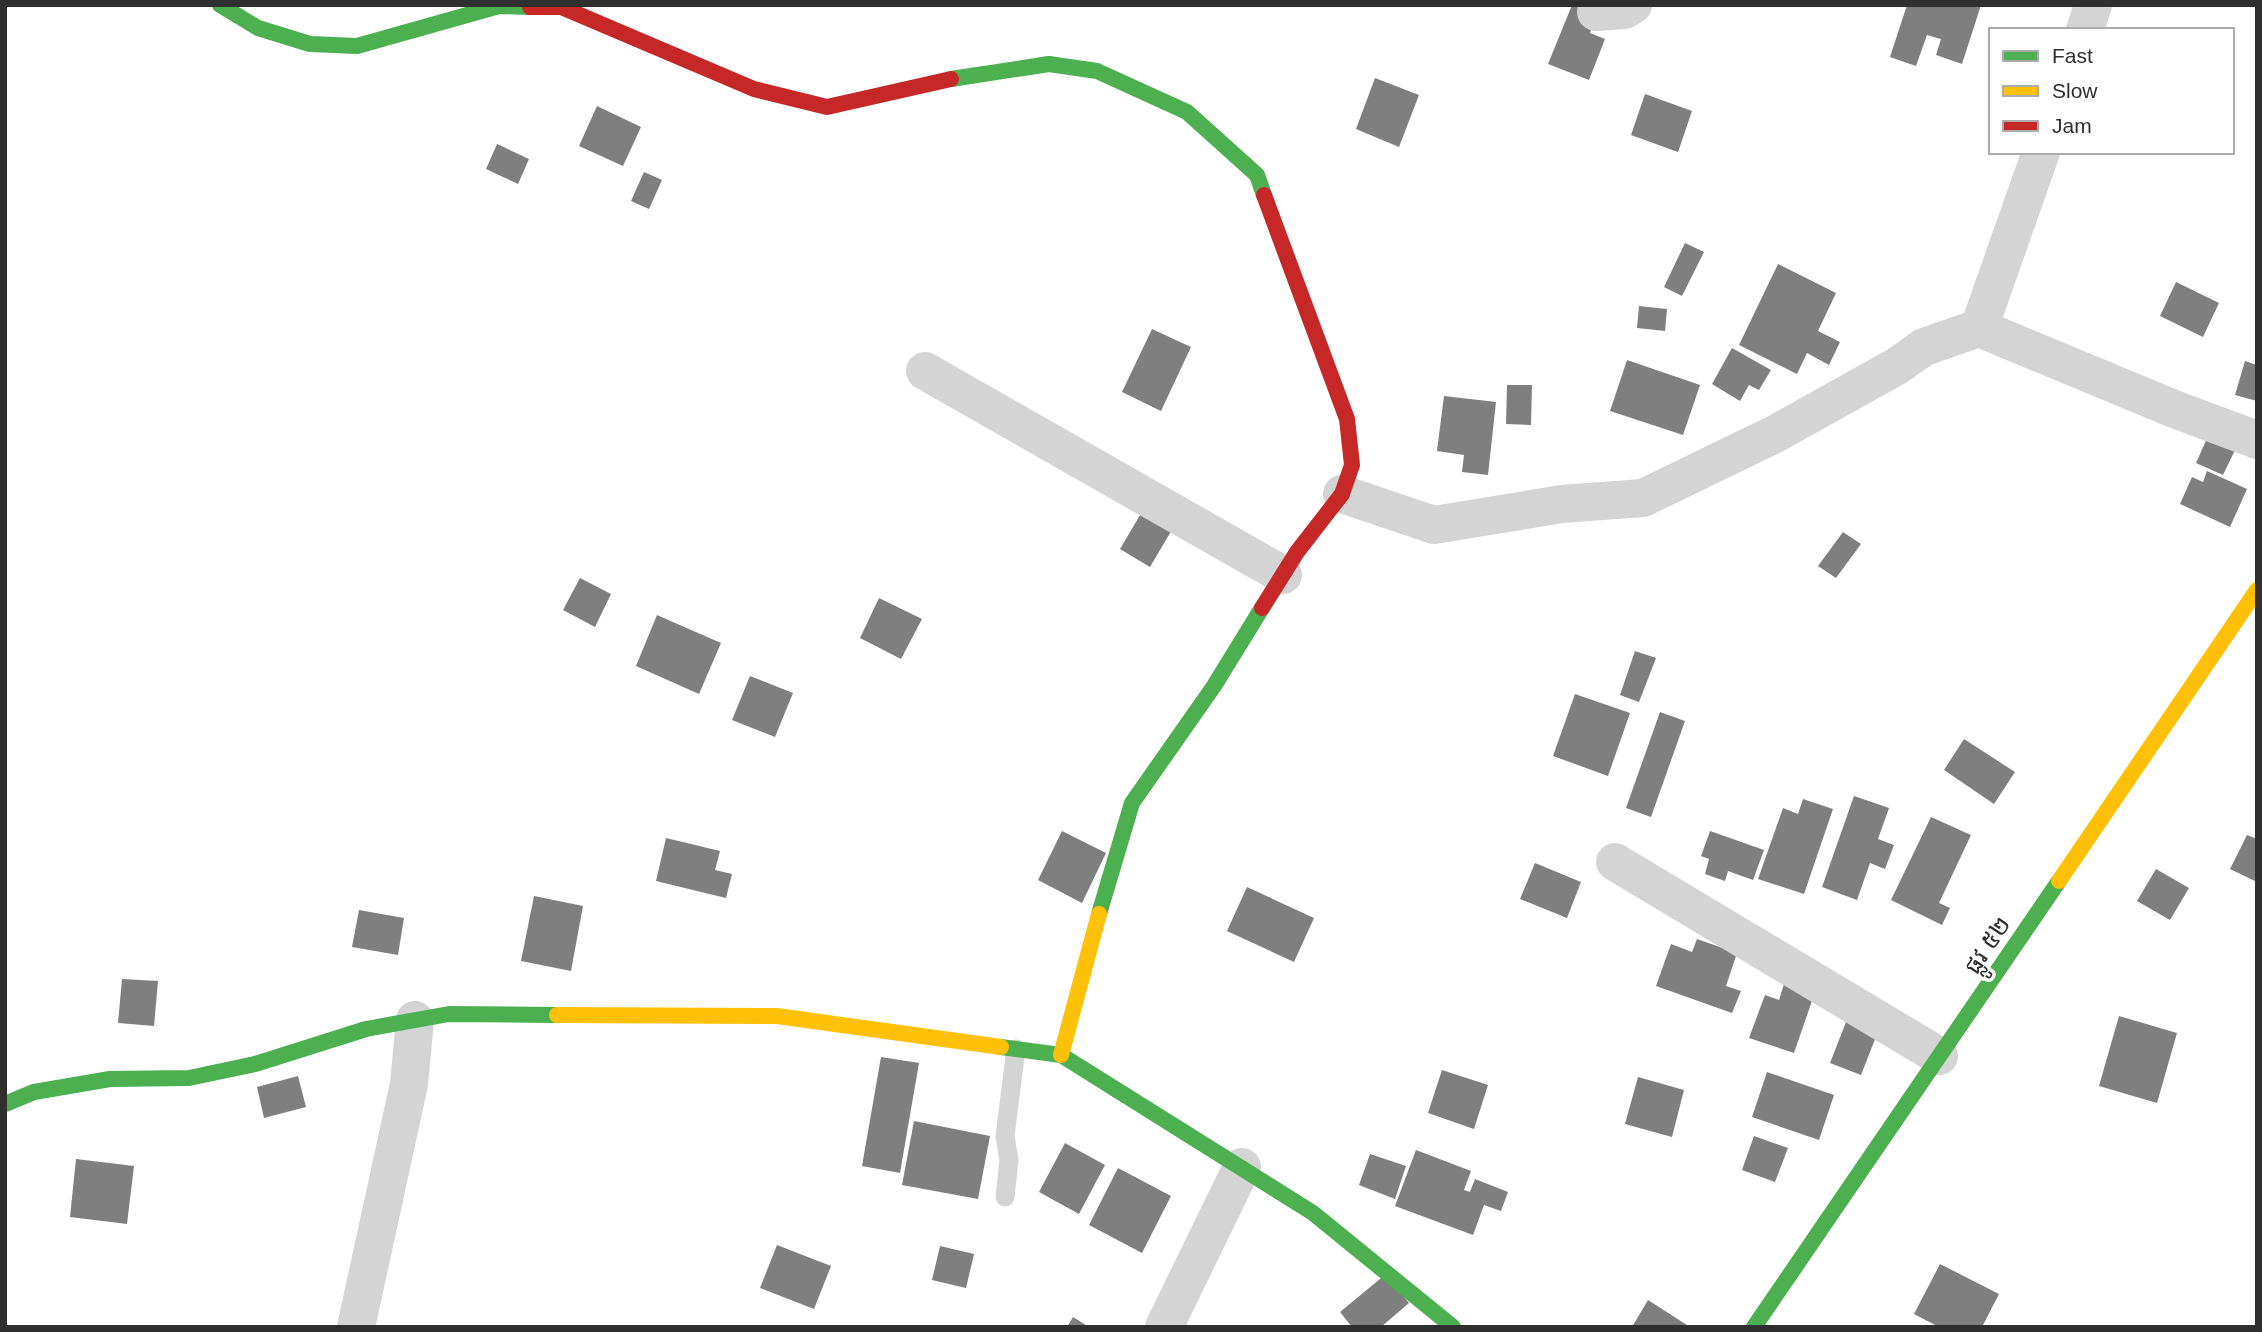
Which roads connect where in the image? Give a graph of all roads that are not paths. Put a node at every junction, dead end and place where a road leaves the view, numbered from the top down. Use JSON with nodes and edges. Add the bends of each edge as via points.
{"nodes":[{"id":1,"x":220,"y":5,"type":"edge"},
{"id":2,"x":1633,"y":5,"type":"edge"},
{"id":3,"x":2094,"y":5,"type":"edge"},
{"id":4,"x":1596,"y":12,"type":"dead end"},
{"id":5,"x":2086,"y":28,"type":"edge"},
{"id":6,"x":2040,"y":154,"type":"edge"},
{"id":7,"x":1979,"y":328,"type":"junction"},
{"id":8,"x":925,"y":371,"type":"dead end"},
{"id":9,"x":2257,"y":440,"type":"edge"},
{"id":10,"x":1342,"y":494,"type":"junction"},
{"id":11,"x":1283,"y":575,"type":"junction"},
{"id":12,"x":2257,"y":590,"type":"edge"},
{"id":13,"x":1615,"y":862,"type":"dead end"},
{"id":14,"x":415,"y":1020,"type":"junction"},
{"id":15,"x":1016,"y":1049,"type":"junction"},
{"id":16,"x":1062,"y":1055,"type":"junction"},
{"id":17,"x":1939,"y":1056,"type":"junction"},
{"id":18,"x":5,"y":1104,"type":"edge"},
{"id":19,"x":1242,"y":1167,"type":"junction"},
{"id":20,"x":1005,"y":1197,"type":"dead end"},
{"id":21,"x":356,"y":1327,"type":"edge"},
{"id":22,"x":1164,"y":1327,"type":"edge"},
{"id":23,"x":1453,"y":1327,"type":"edge"},
{"id":24,"x":1754,"y":1327,"type":"edge"}],
"edges":[{"from":1,"to":10,"type":"street","via":[[258,29],[310,44],[357,46],[499,6],[561,7],[754,89],[827,107],[943,80],[1049,64],[1097,71],[1187,112],[1257,175],[1347,419],[1352,465]]},
{"from":2,"to":4,"type":"street"},
{"from":3,"to":5,"type":"street"},
{"from":6,"to":7,"type":"street"},
{"from":7,"to":9,"type":"street"},
{"from":7,"to":10,"type":"street","via":[[1924,347],[1777,433],[1643,498],[1562,504],[1434,525]]},
{"from":8,"to":11,"type":"street"},
{"from":10,"to":11,"type":"street"},
{"from":11,"to":16,"type":"street","via":[[1214,686],[1132,803]]},
{"from":12,"to":17,"type":"street","name":"ផ្លូវ ៥២"},
{"from":13,"to":17,"type":"street"},
{"from":14,"to":15,"type":"street","via":[[449,1014],[777,1016]]},
{"from":14,"to":18,"type":"street","via":[[366,1029],[255,1064],[202,1075],[110,1079],[34,1092]]},
{"from":14,"to":21,"type":"street","via":[[409,1084]]},
{"from":15,"to":16,"type":"street"},
{"from":15,"to":20,"type":"lane","via":[[1005,1136],[1009,1161]]},
{"from":16,"to":19,"type":"street"},
{"from":17,"to":24,"type":"street","name":"ផ្លូវ ៥២"},
{"from":19,"to":22,"type":"street"},
{"from":19,"to":23,"type":"street","via":[[1313,1213]]}]}
